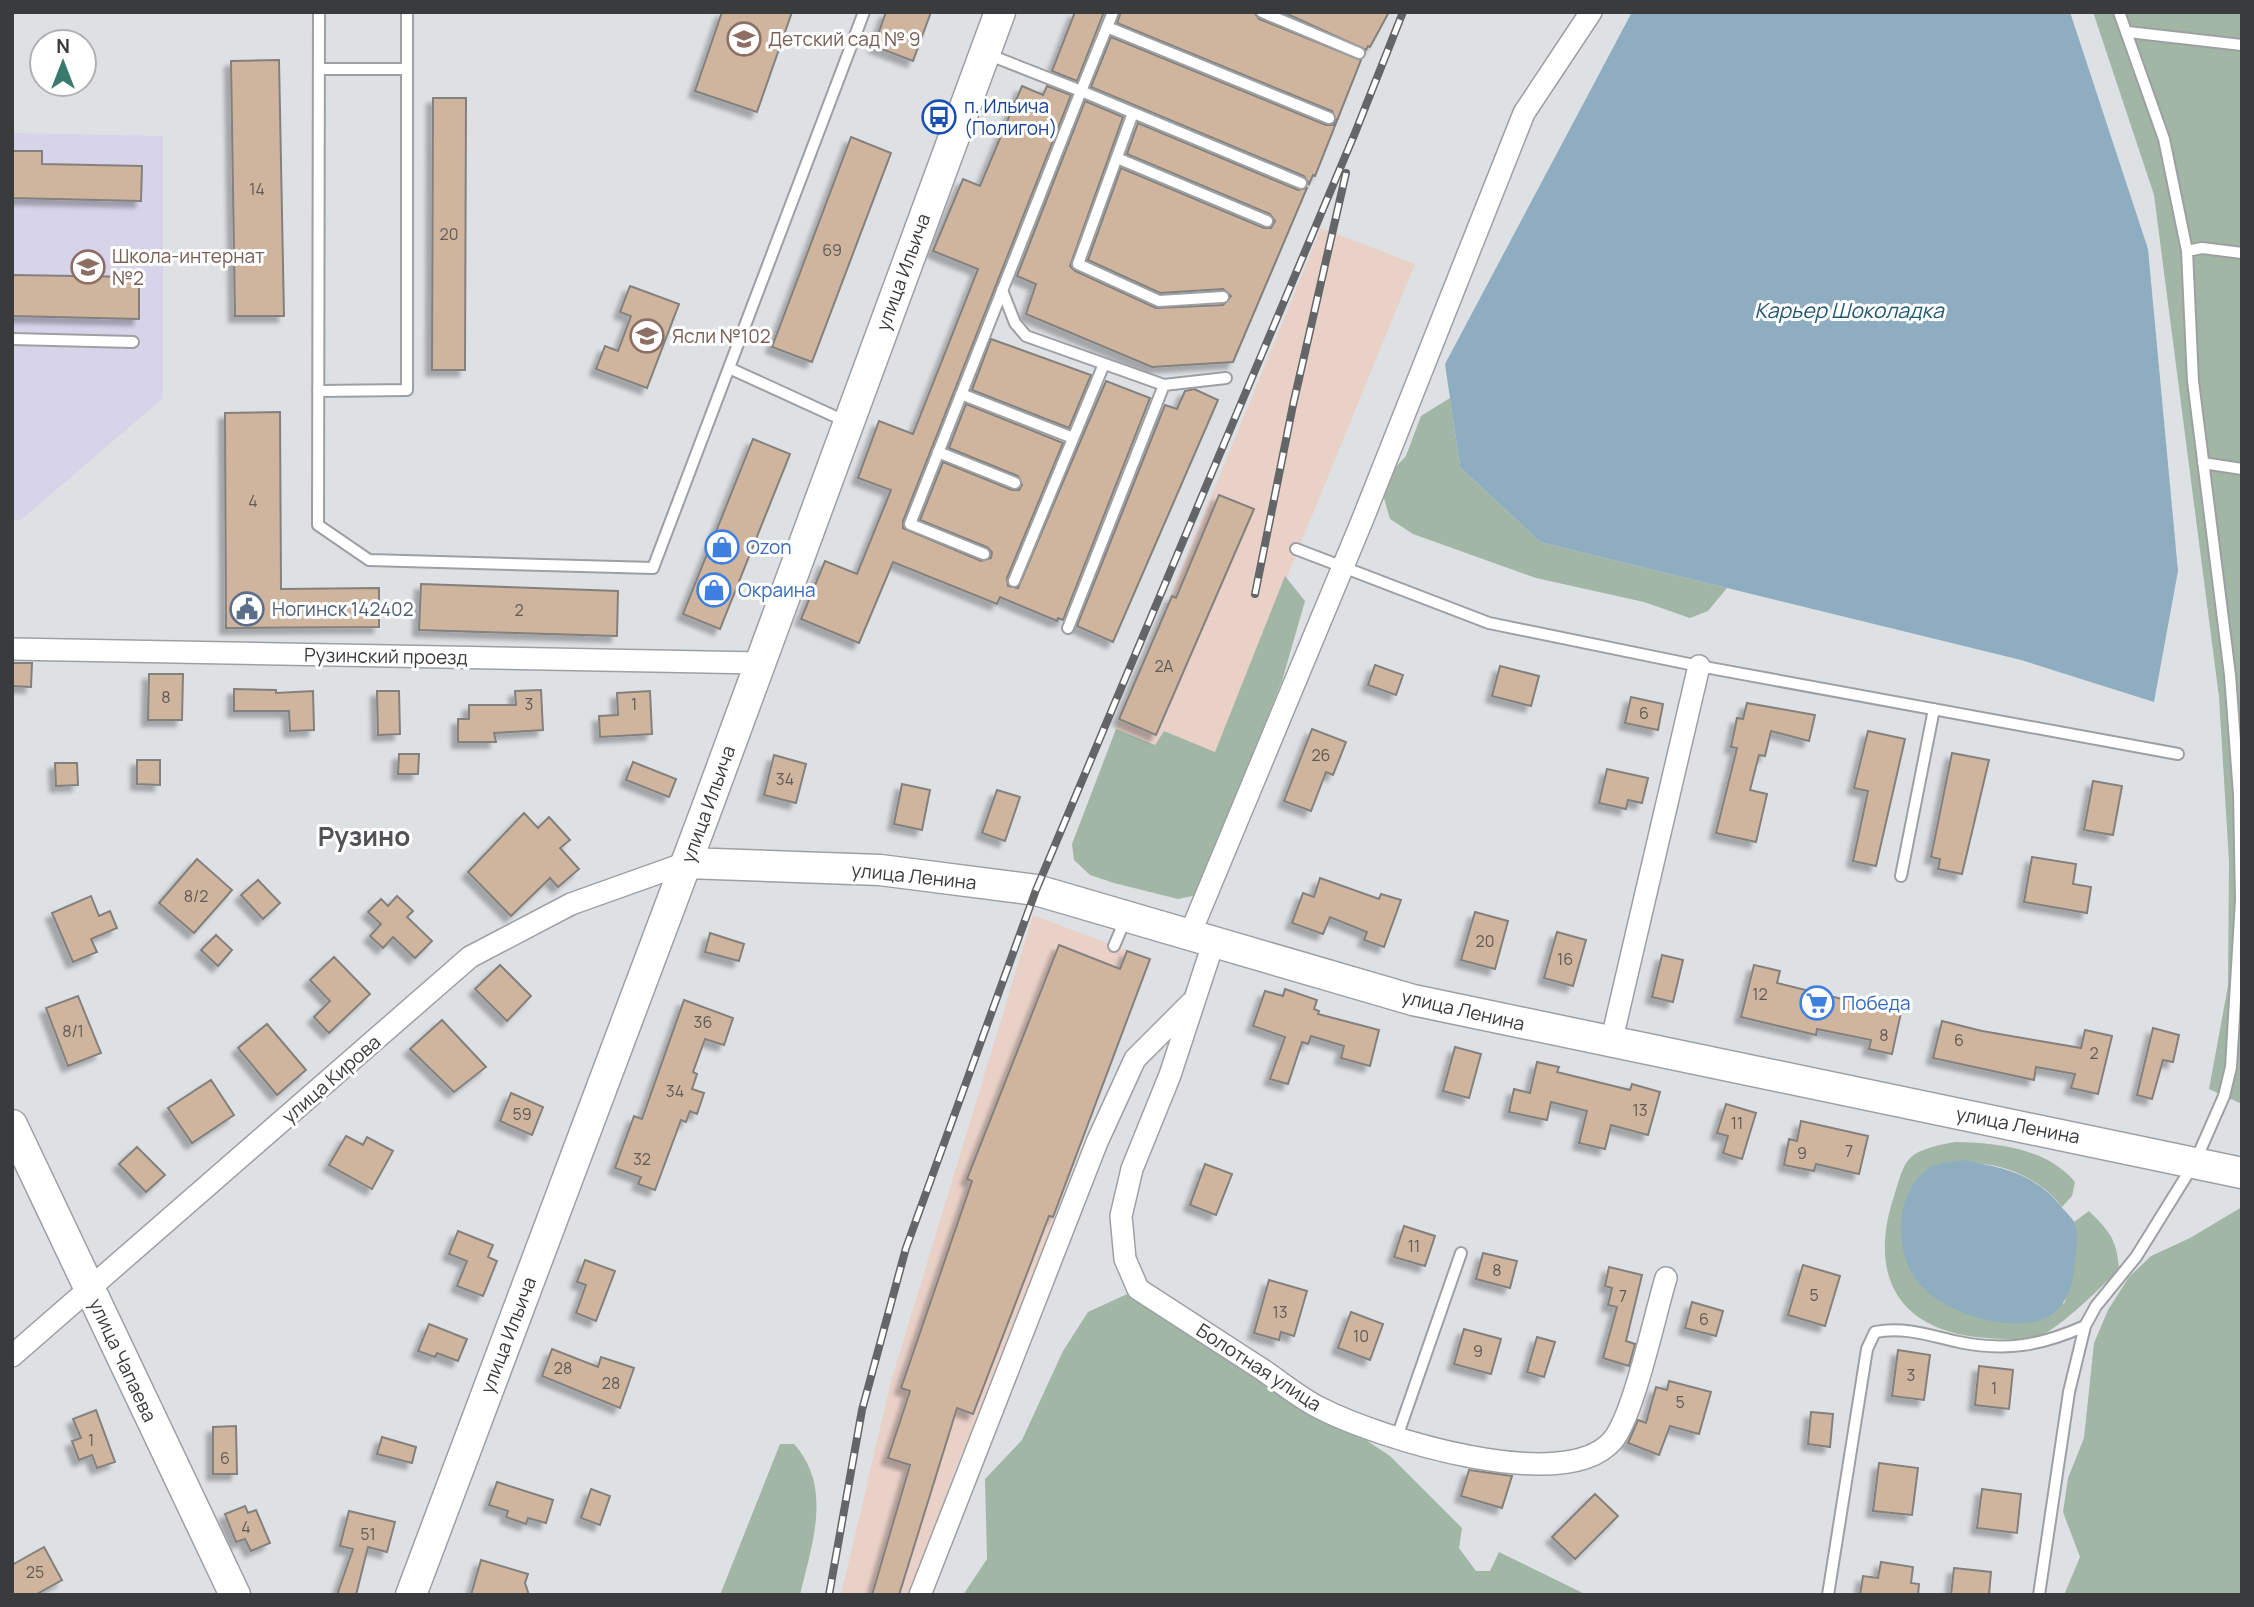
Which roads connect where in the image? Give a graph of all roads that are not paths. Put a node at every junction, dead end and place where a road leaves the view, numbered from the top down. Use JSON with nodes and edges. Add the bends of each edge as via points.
{"nodes":[{"id":1,"x":319,"y":12,"type":"edge"},
{"id":2,"x":407,"y":12,"type":"edge"},
{"id":3,"x":864,"y":12,"type":"edge"},
{"id":4,"x":999,"y":12,"type":"edge"},
{"id":5,"x":1113,"y":12,"type":"edge"},
{"id":6,"x":1262,"y":12,"type":"edge"},
{"id":7,"x":1591,"y":12,"type":"edge"},
{"id":8,"x":2119,"y":12,"type":"edge"},
{"id":9,"x":1107,"y":27,"type":"junction"},
{"id":10,"x":2128,"y":32,"type":"junction"},
{"id":11,"x":2242,"y":45,"type":"edge"},
{"id":12,"x":984,"y":53,"type":"junction"},
{"id":13,"x":1359,"y":53,"type":"dead end"},
{"id":14,"x":318,"y":69,"type":"junction"},
{"id":15,"x":407,"y":69,"type":"junction"},
{"id":16,"x":1081,"y":91,"type":"junction"},
{"id":17,"x":1133,"y":113,"type":"junction"},
{"id":18,"x":1329,"y":118,"type":"dead end"},
{"id":19,"x":1117,"y":158,"type":"junction"},
{"id":20,"x":1301,"y":183,"type":"dead end"},
{"id":21,"x":1267,"y":221,"type":"dead end"},
{"id":22,"x":2187,"y":251,"type":"junction"},
{"id":23,"x":2242,"y":253,"type":"edge"},
{"id":24,"x":1002,"y":290,"type":"junction"},
{"id":25,"x":1223,"y":297,"type":"dead end"},
{"id":26,"x":12,"y":339,"type":"edge"},
{"id":27,"x":133,"y":342,"type":"dead end"},
{"id":28,"x":1104,"y":363,"type":"junction"},
{"id":29,"x":729,"y":368,"type":"junction"},
{"id":30,"x":1226,"y":378,"type":"dead end"},
{"id":31,"x":1164,"y":385,"type":"junction"},
{"id":32,"x":318,"y":391,"type":"junction"},
{"id":33,"x":961,"y":394,"type":"junction"},
{"id":34,"x":848,"y":422,"type":"junction"},
{"id":35,"x":1073,"y":438,"type":"junction"},
{"id":36,"x":938,"y":452,"type":"junction"},
{"id":37,"x":2203,"y":463,"type":"junction"},
{"id":38,"x":2242,"y":469,"type":"edge"},
{"id":39,"x":1015,"y":483,"type":"dead end"},
{"id":40,"x":1296,"y":549,"type":"dead end"},
{"id":41,"x":984,"y":554,"type":"dead end"},
{"id":42,"x":1341,"y":568,"type":"junction"},
{"id":43,"x":1014,"y":581,"type":"dead end"},
{"id":44,"x":1068,"y":628,"type":"dead end"},
{"id":45,"x":12,"y":649,"type":"edge"},
{"id":46,"x":759,"y":663,"type":"junction"},
{"id":47,"x":1699,"y":666,"type":"junction"},
{"id":48,"x":2236,"y":677,"type":"edge"},
{"id":49,"x":1934,"y":709,"type":"junction"},
{"id":50,"x":2178,"y":754,"type":"dead end"},
{"id":51,"x":686,"y":863,"type":"junction"},
{"id":52,"x":1900,"y":876,"type":"dead end"},
{"id":53,"x":2242,"y":900,"type":"edge"},
{"id":54,"x":1127,"y":916,"type":"junction"},
{"id":55,"x":1202,"y":937,"type":"junction"},
{"id":56,"x":1114,"y":946,"type":"dead end"},
{"id":57,"x":1195,"y":999,"type":"junction"},
{"id":58,"x":1611,"y":1043,"type":"junction"},
{"id":59,"x":12,"y":1125,"type":"edge"},
{"id":60,"x":2195,"y":1162,"type":"junction"},
{"id":61,"x":2242,"y":1173,"type":"edge"},
{"id":62,"x":1461,"y":1253,"type":"dead end"},
{"id":63,"x":1666,"y":1278,"type":"dead end"},
{"id":64,"x":90,"y":1290,"type":"junction"},
{"id":65,"x":2085,"y":1326,"type":"junction"},
{"id":66,"x":12,"y":1356,"type":"edge"},
{"id":67,"x":1397,"y":1437,"type":"junction"},
{"id":68,"x":235,"y":1595,"type":"edge"},
{"id":69,"x":411,"y":1595,"type":"edge"},
{"id":70,"x":920,"y":1595,"type":"edge"},
{"id":71,"x":1828,"y":1595,"type":"edge"},
{"id":72,"x":2039,"y":1595,"type":"edge"}],
"edges":[{"from":1,"to":14,"type":"lane"},
{"from":2,"to":15,"type":"lane"},
{"from":3,"to":29,"type":"lane"},
{"from":4,"to":12,"type":"street","name":"улица Ильича"},
{"from":5,"to":9,"type":"lane"},
{"from":6,"to":13,"type":"lane"},
{"from":7,"to":42,"type":"street","name":"Болотная улица","via":[[1524,113]]},
{"from":8,"to":10,"type":"lane"},
{"from":9,"to":16,"type":"lane"},
{"from":9,"to":18,"type":"lane"},
{"from":10,"to":11,"type":"lane"},
{"from":10,"to":22,"type":"lane","via":[[2164,139]]},
{"from":12,"to":16,"type":"lane"},
{"from":12,"to":34,"type":"street","name":"улица Ильича"},
{"from":14,"to":15,"type":"lane"},
{"from":14,"to":32,"type":"lane"},
{"from":15,"to":32,"type":"lane","via":[[407,390]]},
{"from":16,"to":17,"type":"lane"},
{"from":16,"to":24,"type":"lane"},
{"from":17,"to":19,"type":"lane"},
{"from":17,"to":20,"type":"lane"},
{"from":19,"to":21,"type":"lane"},
{"from":19,"to":25,"type":"lane","via":[[1078,264],[1159,301]]},
{"from":22,"to":23,"type":"lane","via":[[2202,248]]},
{"from":22,"to":37,"type":"lane","via":[[2193,381]]},
{"from":24,"to":28,"type":"lane","via":[[1015,323],[1026,336]]},
{"from":24,"to":33,"type":"lane"},
{"from":26,"to":27,"type":"lane"},
{"from":28,"to":31,"type":"lane"},
{"from":28,"to":35,"type":"lane"},
{"from":29,"to":32,"type":"lane","via":[[653,568],[369,559],[318,525]]},
{"from":29,"to":34,"type":"lane"},
{"from":30,"to":31,"type":"lane"},
{"from":31,"to":44,"type":"lane"},
{"from":33,"to":35,"type":"lane"},
{"from":33,"to":36,"type":"lane"},
{"from":34,"to":46,"type":"street","name":"улица Ильича"},
{"from":35,"to":43,"type":"lane"},
{"from":36,"to":39,"type":"lane"},
{"from":36,"to":41,"type":"lane","via":[[910,524]]},
{"from":37,"to":38,"type":"lane"},
{"from":37,"to":48,"type":"lane"},
{"from":40,"to":42,"type":"lane"},
{"from":42,"to":47,"type":"lane","via":[[1489,623]]},
{"from":42,"to":55,"type":"street","name":"Болотная улица"},
{"from":45,"to":46,"type":"street","name":"Рузинский проезд"},
{"from":46,"to":51,"type":"street","name":"улица Ильича"},
{"from":47,"to":49,"type":"lane"},
{"from":47,"to":58,"type":"street"},
{"from":48,"to":53,"type":"lane"},
{"from":49,"to":50,"type":"lane"},
{"from":49,"to":52,"type":"lane"},
{"from":51,"to":54,"type":"street","name":"улица Ленина","via":[[880,870],[1036,890]]},
{"from":51,"to":64,"type":"street","name":"улица Кирова","via":[[571,904],[470,957]]},
{"from":51,"to":69,"type":"street","name":"улица Ильича"},
{"from":53,"to":60,"type":"lane","via":[[2231,1067],[2224,1096]]},
{"from":54,"to":55,"type":"street","name":"улица Ленина"},
{"from":54,"to":56,"type":"lane"},
{"from":55,"to":57,"type":"street","name":"Болотная улица"},
{"from":55,"to":58,"type":"street","name":"улица Ленина","via":[[1413,1000]]},
{"from":57,"to":67,"type":"street","name":"Болотная улица","via":[[1132,1170],[1121,1216],[1125,1259],[1138,1289],[1320,1408]]},
{"from":57,"to":70,"type":"street","via":[[1135,1059],[1097,1142]]},
{"from":58,"to":60,"type":"street","name":"улица Ленина"},
{"from":59,"to":64,"type":"street","name":"улица Чапаева"},
{"from":60,"to":61,"type":"street","name":"улица Ленина"},
{"from":60,"to":65,"type":"lane","via":[[2136,1257]]},
{"from":62,"to":67,"type":"lane"},
{"from":63,"to":67,"type":"street","name":"Болотная улица","via":[[1629,1407],[1615,1438],[1596,1456],[1562,1465],[1496,1462]]},
{"from":64,"to":66,"type":"street","name":"улица Кирова"},
{"from":64,"to":68,"type":"street","name":"улица Чапаева"},
{"from":65,"to":71,"type":"lane","via":[[2047,1343],[2005,1347],[1893,1328],[1875,1332],[1867,1349]]},
{"from":65,"to":72,"type":"lane","via":[[2069,1392]]}]}
